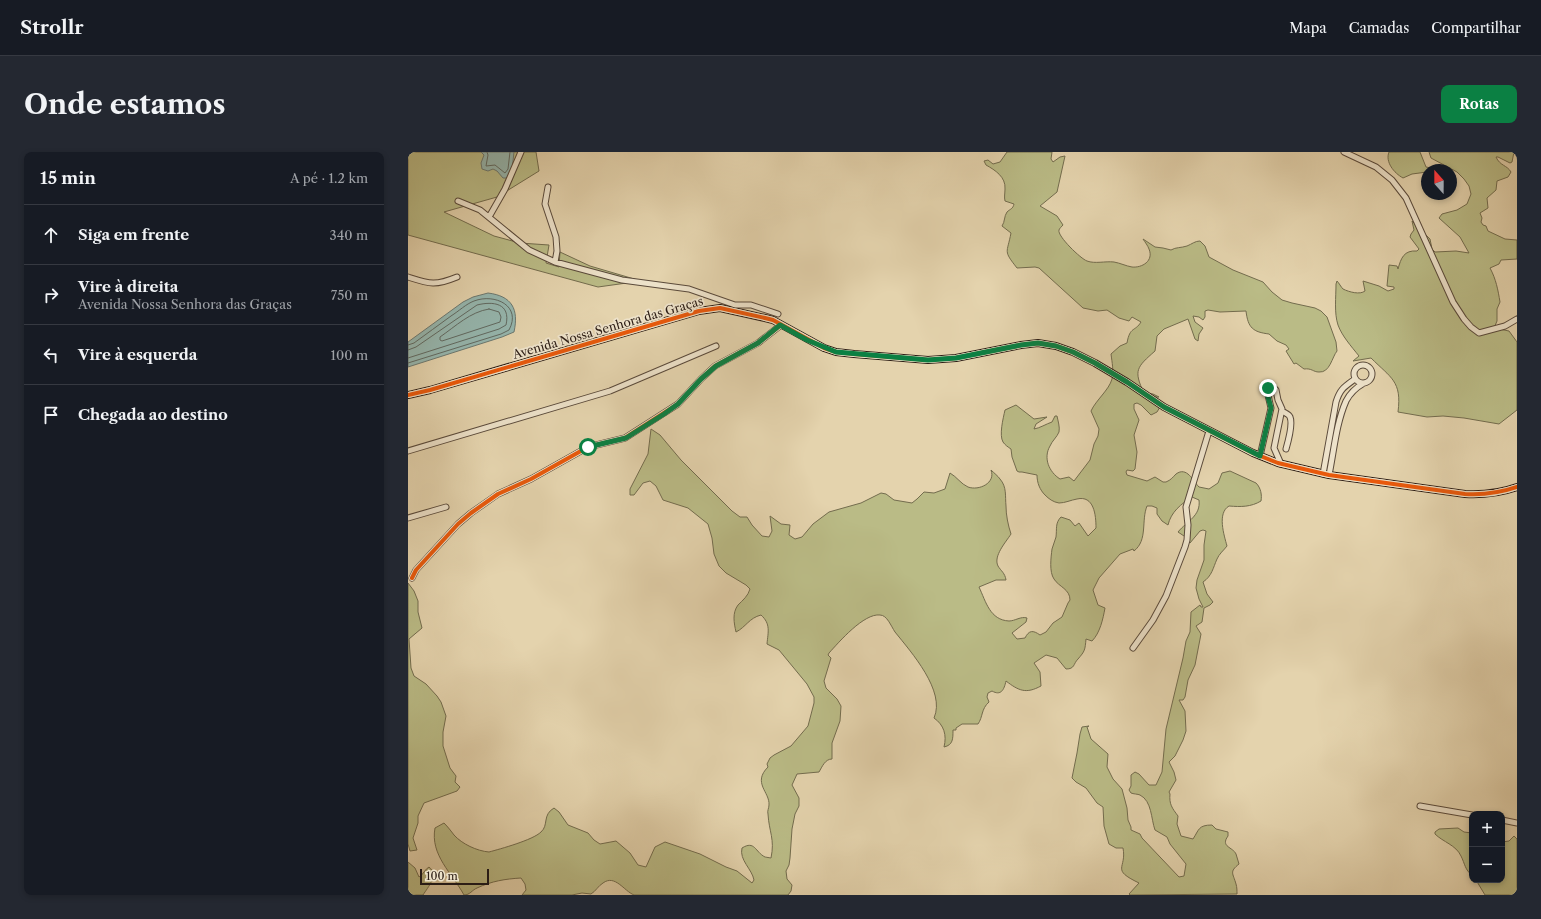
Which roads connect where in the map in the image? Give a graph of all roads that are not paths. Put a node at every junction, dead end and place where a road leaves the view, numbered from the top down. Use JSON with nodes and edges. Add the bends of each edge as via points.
{"nodes":[{"id":1,"x":521,"y":152,"type":"edge"},
{"id":2,"x":1344,"y":152,"type":"edge"},
{"id":3,"x":548,"y":187,"type":"dead end"},
{"id":4,"x":458,"y":201,"type":"dead end"},
{"id":5,"x":490,"y":217,"type":"junction"},
{"id":6,"x":555,"y":262,"type":"junction"},
{"id":7,"x":408,"y":277,"type":"edge"},
{"id":8,"x":457,"y":277,"type":"dead end"},
{"id":9,"x":778,"y":314,"type":"dead end"},
{"id":10,"x":1517,"y":319,"type":"edge"},
{"id":11,"x":780,"y":325,"type":"junction"},
{"id":12,"x":716,"y":346,"type":"dead end"},
{"id":13,"x":1355,"y":379,"type":"junction"},
{"id":14,"x":1364,"y":383,"type":"junction"},
{"id":15,"x":408,"y":395,"type":"edge"},
{"id":16,"x":1282,"y":411,"type":"junction"},
{"id":17,"x":1209,"y":431,"type":"junction"},
{"id":18,"x":1286,"y":449,"type":"dead end"},
{"id":19,"x":408,"y":451,"type":"edge"},
{"id":20,"x":1260,"y":456,"type":"junction"},
{"id":21,"x":1281,"y":464,"type":"junction"},
{"id":22,"x":1326,"y":475,"type":"junction"},
{"id":23,"x":1517,"y":487,"type":"edge"},
{"id":24,"x":446,"y":507,"type":"dead end"},
{"id":25,"x":408,"y":518,"type":"edge"},
{"id":26,"x":412,"y":578,"type":"dead end"},
{"id":27,"x":1133,"y":648,"type":"dead end"},
{"id":28,"x":1420,"y":806,"type":"dead end"},
{"id":29,"x":1469,"y":814,"type":"edge"},
{"id":30,"x":1505,"y":821,"type":"edge"},
{"id":31,"x":1517,"y":823,"type":"edge"}],
"edges":[{"from":1,"to":5,"type":"street"},
{"from":2,"to":10,"type":"street","via":[[1376,167],[1392,180],[1406,198],[1453,302],[1471,327],[1479,333],[1505,326]]},
{"from":3,"to":6,"type":"street","via":[[545,204],[556,237]]},
{"from":4,"to":5,"type":"street"},
{"from":5,"to":6,"type":"street","via":[[530,250]]},
{"from":6,"to":9,"type":"street","via":[[622,280],[689,289],[735,304],[751,305]]},
{"from":7,"to":8,"type":"street","via":[[431,284],[444,283]]},
{"from":11,"to":15,"type":"main road","name":"Avenida Nossa Senhora das Graças","via":[[744,312],[712,308]]},
{"from":11,"to":17,"type":"main road","name":"Avenida Nossa Senhora das Graças","via":[[836,352],[928,360],[956,358],[1038,343],[1056,346],[1095,363],[1164,407]]},
{"from":11,"to":26,"type":"street","via":[[758,343],[716,366],[678,404],[626,438],[588,447],[498,494],[458,524],[416,570]]},
{"from":12,"to":19,"type":"street","via":[[610,391]]},
{"from":13,"to":14,"type":"street"},
{"from":13,"to":14,"type":"street","via":[[1356,367],[1361,364],[1367,365],[1372,369],[1372,375],[1370,381]]},
{"from":13,"to":22,"type":"street","via":[[1338,394]]},
{"from":14,"to":22,"type":"street","via":[[1346,400]]},
{"from":16,"to":18,"type":"street","via":[[1290,417],[1291,423]]},
{"from":16,"to":20,"type":"street","via":[[1276,390],[1273,387],[1269,388],[1267,393],[1271,408]]},
{"from":16,"to":21,"type":"street","via":[[1274,448]]},
{"from":17,"to":20,"type":"main road","name":"Avenida Nossa Senhora das Graças"},
{"from":17,"to":27,"type":"street","via":[[1186,507],[1188,525],[1185,547],[1166,596]]},
{"from":20,"to":21,"type":"main road","name":"Avenida Nossa Senhora das Graças"},
{"from":21,"to":22,"type":"main road","name":"Avenida Nossa Senhora das Graças"},
{"from":22,"to":23,"type":"main road","name":"Avenida Nossa Senhora das Graças","via":[[1479,495]]},
{"from":24,"to":25,"type":"street"},
{"from":28,"to":29,"type":"street"},
{"from":30,"to":31,"type":"street"}]}
